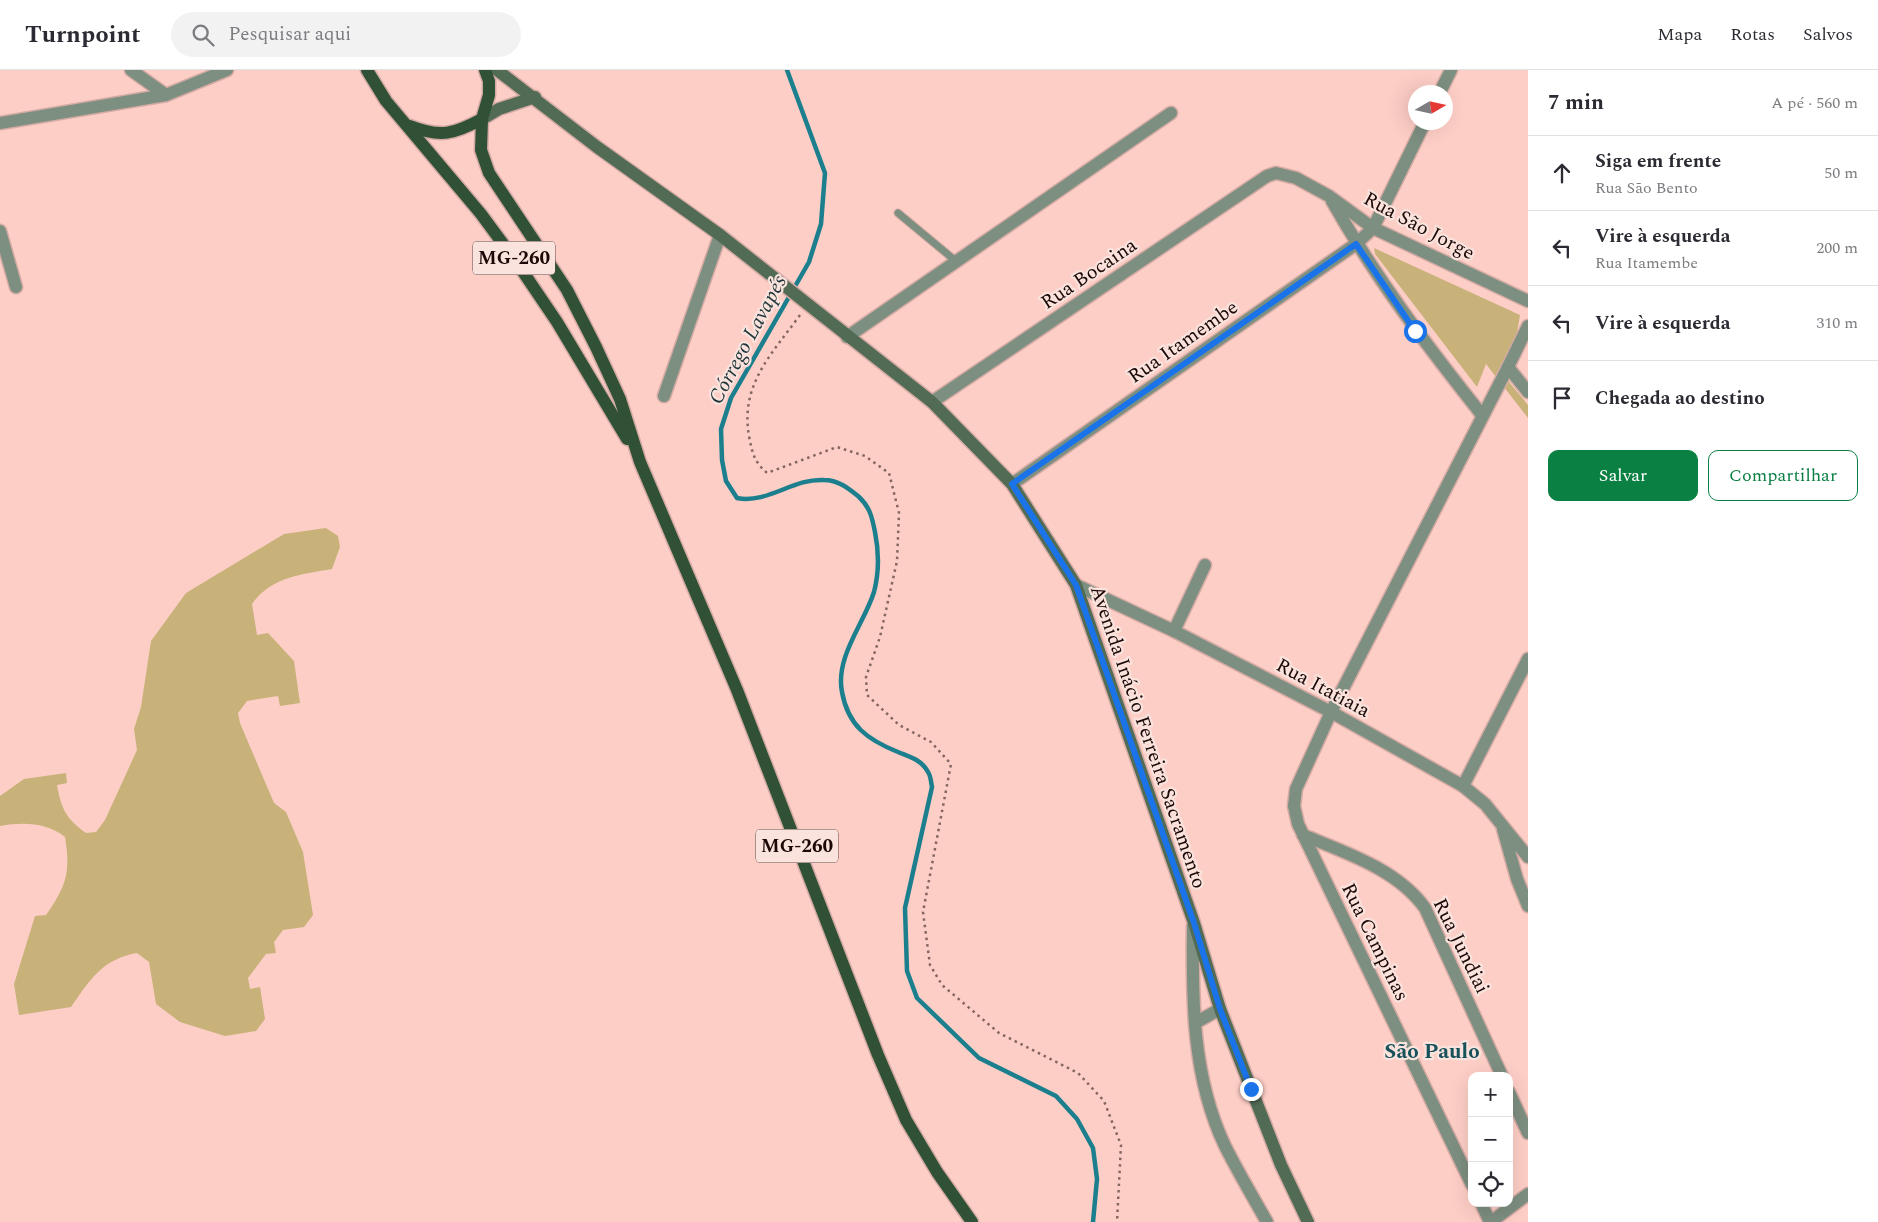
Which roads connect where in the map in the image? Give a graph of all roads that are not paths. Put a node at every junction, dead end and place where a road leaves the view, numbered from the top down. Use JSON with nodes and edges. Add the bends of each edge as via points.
{"nodes":[{"id":1,"x":131,"y":70,"type":"edge"},
{"id":2,"x":227,"y":70,"type":"edge"},
{"id":3,"x":485,"y":70,"type":"edge"},
{"id":4,"x":497,"y":70,"type":"edge"},
{"id":5,"x":1451,"y":70,"type":"edge"},
{"id":6,"x":366,"y":72,"type":"edge"},
{"id":7,"x":1444,"y":85,"type":"edge"},
{"id":8,"x":166,"y":95,"type":"junction"},
{"id":9,"x":535,"y":97,"type":"junction"},
{"id":10,"x":1171,"y":113,"type":"dead end"},
{"id":11,"x":482,"y":119,"type":"junction"},
{"id":12,"x":0,"y":123,"type":"edge"},
{"id":13,"x":408,"y":125,"type":"junction"},
{"id":14,"x":1421,"y":130,"type":"edge"},
{"id":15,"x":1267,"y":176,"type":"joint"},
{"id":16,"x":1330,"y":196,"type":"junction"},
{"id":17,"x":898,"y":213,"type":"dead end"},
{"id":18,"x":1373,"y":228,"type":"junction"},
{"id":19,"x":0,"y":231,"type":"edge"},
{"id":20,"x":720,"y":235,"type":"junction"},
{"id":21,"x":1356,"y":244,"type":"junction"},
{"id":22,"x":957,"y":262,"type":"junction"},
{"id":23,"x":16,"y":287,"type":"dead end"},
{"id":24,"x":1528,"y":301,"type":"edge"},
{"id":25,"x":1528,"y":326,"type":"edge"},
{"id":26,"x":847,"y":337,"type":"junction"},
{"id":27,"x":1508,"y":367,"type":"junction"},
{"id":28,"x":1528,"y":392,"type":"edge"},
{"id":29,"x":664,"y":396,"type":"dead end"},
{"id":30,"x":932,"y":402,"type":"junction"},
{"id":31,"x":1482,"y":415,"type":"junction"},
{"id":32,"x":640,"y":462,"type":"junction"},
{"id":33,"x":1012,"y":484,"type":"junction"},
{"id":34,"x":1205,"y":564,"type":"dead end"},
{"id":35,"x":1076,"y":585,"type":"junction"},
{"id":36,"x":1174,"y":631,"type":"junction"},
{"id":37,"x":1528,"y":659,"type":"edge"},
{"id":38,"x":1331,"y":712,"type":"junction"},
{"id":39,"x":1463,"y":786,"type":"junction"},
{"id":40,"x":1500,"y":822,"type":"junction"},
{"id":41,"x":1303,"y":835,"type":"junction"},
{"id":42,"x":1528,"y":857,"type":"edge"},
{"id":43,"x":1528,"y":906,"type":"edge"},
{"id":44,"x":1194,"y":923,"type":"junction"},
{"id":45,"x":1220,"y":1009,"type":"junction"},
{"id":46,"x":1195,"y":1022,"type":"junction"},
{"id":47,"x":1500,"y":1072,"type":"edge"},
{"id":48,"x":1513,"y":1101,"type":"edge"},
{"id":49,"x":1528,"y":1133,"type":"edge"},
{"id":50,"x":1468,"y":1177,"type":"edge"},
{"id":51,"x":1528,"y":1194,"type":"edge"},
{"id":52,"x":1483,"y":1207,"type":"edge"},
{"id":53,"x":972,"y":1222,"type":"edge"},
{"id":54,"x":1267,"y":1222,"type":"edge"},
{"id":55,"x":1308,"y":1222,"type":"edge"},
{"id":56,"x":1490,"y":1222,"type":"edge"}],
"edges":[{"from":1,"to":8,"type":"street"},
{"from":2,"to":8,"type":"street"},
{"from":3,"to":11,"type":"main road","number":"MG-260","via":[[490,95]]},
{"from":4,"to":9,"type":"main road","name":"Avenida Inácio Ferreira Sacramento"},
{"from":5,"to":7,"type":"street"},
{"from":6,"to":13,"type":"main road","number":"MG-260"},
{"from":8,"to":12,"type":"street"},
{"from":9,"to":11,"type":"main road","via":[[499,109]]},
{"from":9,"to":20,"type":"main road","name":"Avenida Inácio Ferreira Sacramento","via":[[597,147]]},
{"from":10,"to":22,"type":"street"},
{"from":11,"to":13,"type":"main road","via":[[461,130],[444,134]]},
{"from":11,"to":32,"type":"main road","number":"MG-260","via":[[481,150],[488,173],[567,290],[620,400]]},
{"from":13,"to":32,"type":"main road","number":"MG-260","via":[[515,260],[562,330]]},
{"from":14,"to":18,"type":"street"},
{"from":15,"to":16,"type":"street","name":"Rua São Jorge","via":[[1284,173]]},
{"from":15,"to":30,"type":"street","name":"Rua Bocaina"},
{"from":16,"to":18,"type":"street","name":"Rua São Jorge"},
{"from":16,"to":21,"type":"street"},
{"from":17,"to":22,"type":"lane"},
{"from":18,"to":21,"type":"street","name":"Rua Itamembe"},
{"from":18,"to":24,"type":"street","name":"Rua São Jorge"},
{"from":19,"to":23,"type":"street"},
{"from":20,"to":26,"type":"main road","name":"Avenida Inácio Ferreira Sacramento"},
{"from":20,"to":29,"type":"street"},
{"from":21,"to":31,"type":"street","via":[[1415,331]]},
{"from":21,"to":33,"type":"street","name":"Rua Itamembe"},
{"from":22,"to":26,"type":"street"},
{"from":25,"to":27,"type":"street","name":"Rua Campinas"},
{"from":26,"to":30,"type":"main road","name":"Avenida Inácio Ferreira Sacramento"},
{"from":27,"to":28,"type":"street"},
{"from":27,"to":31,"type":"street","name":"Rua Campinas"},
{"from":30,"to":33,"type":"main road","name":"Avenida Inácio Ferreira Sacramento"},
{"from":31,"to":38,"type":"street","name":"Rua Campinas"},
{"from":32,"to":53,"type":"main road","number":"MG-260","via":[[737,690],[892,1088],[906,1120],[937,1172]]},
{"from":33,"to":35,"type":"main road","name":"Avenida Inácio Ferreira Sacramento"},
{"from":34,"to":36,"type":"street"},
{"from":35,"to":36,"type":"street","name":"Rua Itatiaia"},
{"from":35,"to":44,"type":"main road","name":"Avenida Inácio Ferreira Sacramento"},
{"from":36,"to":38,"type":"street","name":"Rua Itatiaia"},
{"from":37,"to":39,"type":"street"},
{"from":38,"to":39,"type":"street","name":"Rua Itatiaia"},
{"from":38,"to":41,"type":"street","name":"Rua Campinas","via":[[1296,789],[1294,806]]},
{"from":39,"to":40,"type":"street","name":"Rua Itatiaia"},
{"from":40,"to":42,"type":"street","name":"Rua Itatiaia"},
{"from":40,"to":43,"type":"street"},
{"from":41,"to":47,"type":"street","name":"Rua Jundiai","via":[[1392,876],[1413,891],[1425,908]]},
{"from":41,"to":50,"type":"street","name":"Rua Campinas"},
{"from":44,"to":45,"type":"main road","name":"Avenida Inácio Ferreira Sacramento"},
{"from":44,"to":46,"type":"street","via":[[1192,988]]},
{"from":45,"to":46,"type":"street"},
{"from":45,"to":55,"type":"main road","name":"Avenida Inácio Ferreira Sacramento","via":[[1281,1165]]},
{"from":46,"to":54,"type":"street","via":[[1208,1100],[1224,1144]]},
{"from":48,"to":49,"type":"street"},
{"from":51,"to":56,"type":"street"},
{"from":52,"to":56,"type":"street"}]}
